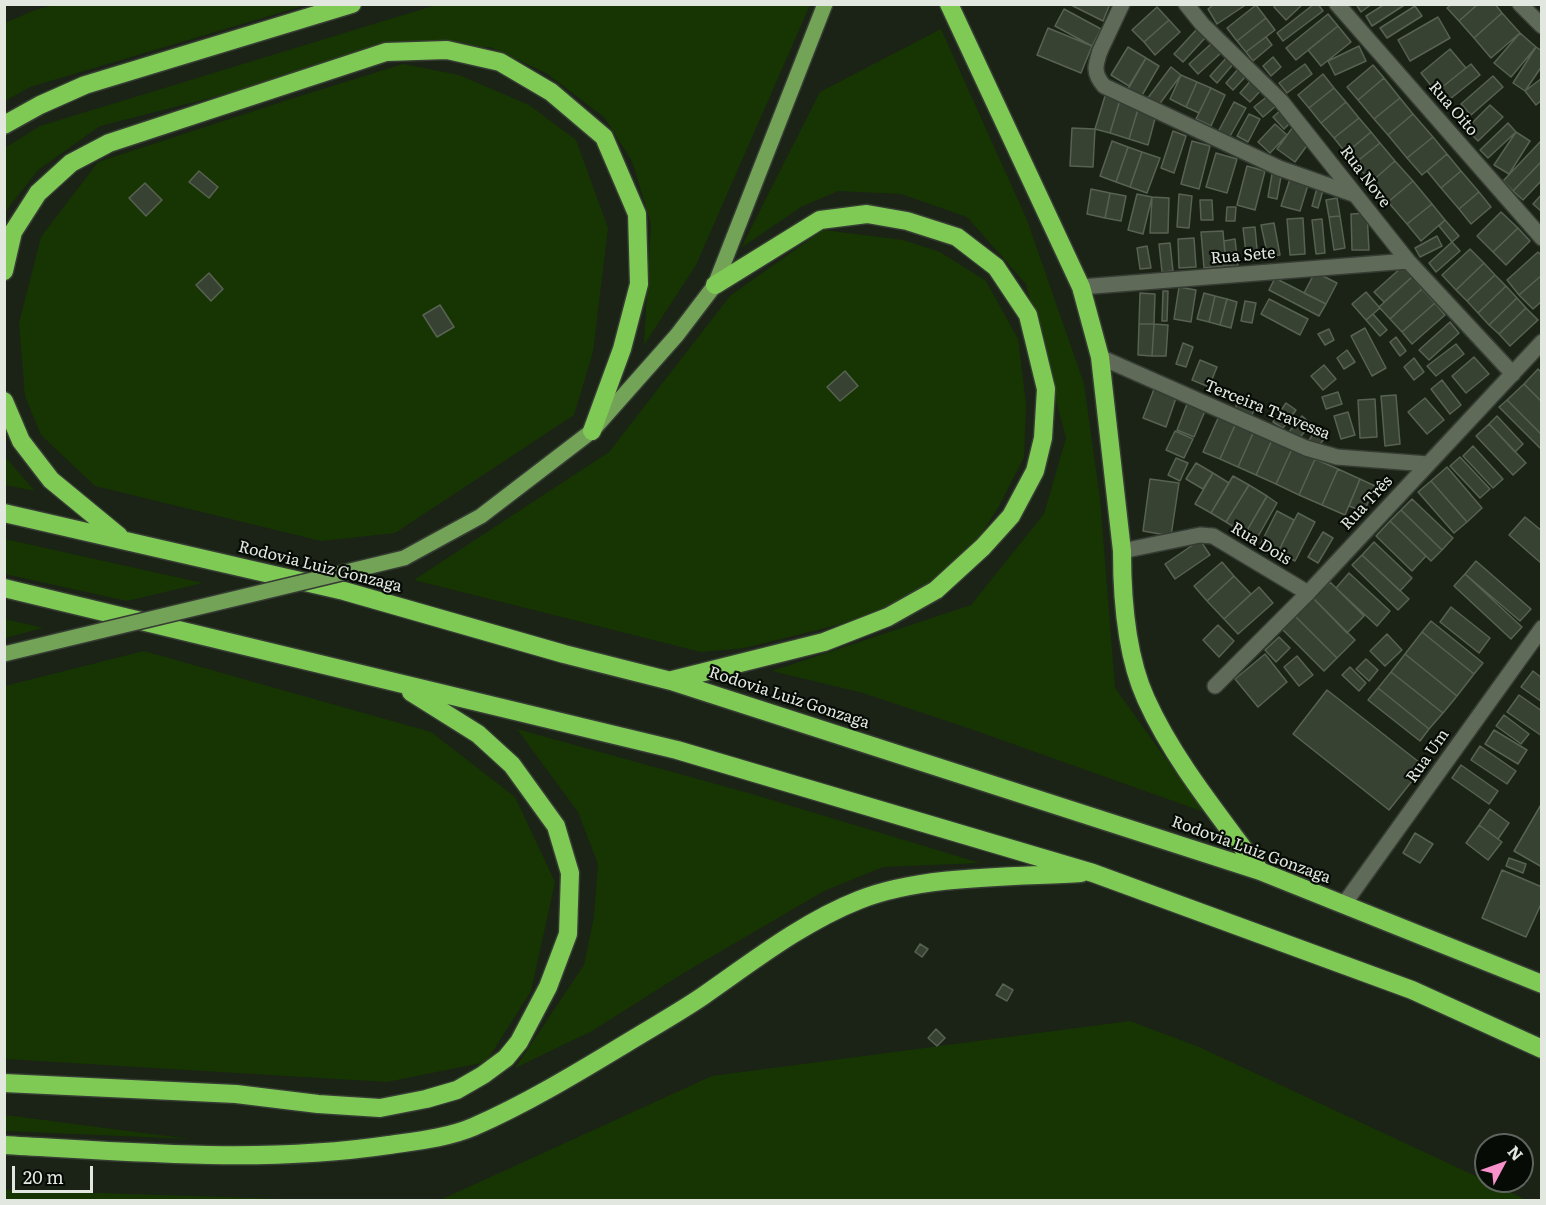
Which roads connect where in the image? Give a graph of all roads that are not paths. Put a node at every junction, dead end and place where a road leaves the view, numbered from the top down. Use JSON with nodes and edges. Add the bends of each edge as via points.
{"nodes":[{"id":1,"x":352,"y":4,"type":"edge"},
{"id":2,"x":825,"y":4,"type":"edge"},
{"id":3,"x":949,"y":4,"type":"edge"},
{"id":4,"x":1122,"y":4,"type":"edge"},
{"id":5,"x":1186,"y":4,"type":"edge"},
{"id":6,"x":1337,"y":4,"type":"edge"},
{"id":7,"x":1520,"y":4,"type":"edge"},
{"id":8,"x":1542,"y":26,"type":"edge"},
{"id":9,"x":4,"y":126,"type":"edge"},
{"id":10,"x":1353,"y":194,"type":"junction"},
{"id":11,"x":1542,"y":238,"type":"edge"},
{"id":12,"x":1408,"y":261,"type":"junction"},
{"id":13,"x":4,"y":271,"type":"edge"},
{"id":14,"x":715,"y":285,"type":"junction"},
{"id":15,"x":1081,"y":287,"type":"junction"},
{"id":16,"x":1542,"y":342,"type":"edge"},
{"id":17,"x":1100,"y":357,"type":"junction"},
{"id":18,"x":1513,"y":374,"type":"junction"},
{"id":19,"x":4,"y":401,"type":"edge"},
{"id":20,"x":592,"y":431,"type":"junction"},
{"id":21,"x":1428,"y":464,"type":"junction"},
{"id":22,"x":4,"y":513,"type":"edge"},
{"id":23,"x":123,"y":540,"type":"junction"},
{"id":24,"x":1122,"y":551,"type":"junction"},
{"id":25,"x":4,"y":588,"type":"edge"},
{"id":26,"x":1308,"y":593,"type":"junction"},
{"id":27,"x":1542,"y":628,"type":"edge"},
{"id":28,"x":4,"y":654,"type":"edge"},
{"id":29,"x":671,"y":681,"type":"junction"},
{"id":30,"x":399,"y":685,"type":"junction"},
{"id":31,"x":1215,"y":686,"type":"dead end"},
{"id":32,"x":1260,"y":871,"type":"junction"},
{"id":33,"x":1093,"y":873,"type":"junction"},
{"id":34,"x":1344,"y":904,"type":"junction"},
{"id":35,"x":1542,"y":984,"type":"edge"},
{"id":36,"x":1542,"y":1049,"type":"edge"},
{"id":37,"x":4,"y":1083,"type":"edge"},
{"id":38,"x":4,"y":1145,"type":"edge"}],
"edges":[{"from":1,"to":9,"type":"highway","via":[[85,85]]},
{"from":2,"to":14,"type":"main road"},
{"from":3,"to":15,"type":"highway"},
{"from":4,"to":10,"type":"street","via":[[1094,69],[1104,86],[1279,168]]},
{"from":5,"to":10,"type":"street","name":"Rua Nove","via":[[1281,101]]},
{"from":6,"to":11,"type":"street","name":"Rua Oito"},
{"from":7,"to":8,"type":"street"},
{"from":10,"to":12,"type":"street","name":"Rua Nove"},
{"from":12,"to":15,"type":"street","name":"Rua Sete"},
{"from":12,"to":18,"type":"street","name":"Rua Nove"},
{"from":13,"to":20,"type":"highway","via":[[13,232],[38,193],[71,163],[109,143],[386,52],[447,50],[500,62],[551,92],[604,137],[637,214],[639,284],[622,349]]},
{"from":14,"to":20,"type":"main road","via":[[677,335]]},
{"from":14,"to":29,"type":"highway","via":[[820,220],[867,214],[957,237],[996,267],[1028,315],[1046,389],[1043,438],[1035,471],[1011,516],[936,590],[888,617],[824,642]]},
{"from":15,"to":17,"type":"highway"},
{"from":16,"to":18,"type":"street","name":"Rua Três"},
{"from":17,"to":21,"type":"street","name":"Terceira Travessa","via":[[1306,448],[1337,457]]},
{"from":17,"to":24,"type":"highway"},
{"from":18,"to":21,"type":"street","name":"Rua Três"},
{"from":19,"to":23,"type":"highway","via":[[21,441],[51,480]]},
{"from":20,"to":28,"type":"main road","bridge":true,"via":[[481,516],[404,558]]},
{"from":21,"to":26,"type":"street","name":"Rua Três"},
{"from":22,"to":23,"type":"highway","name":"Rodovia Luiz Gonzaga"},
{"from":23,"to":29,"type":"highway","name":"Rodovia Luiz Gonzaga","via":[[344,591]]},
{"from":24,"to":26,"type":"street","name":"Rua Dois","via":[[1200,535],[1213,536]]},
{"from":24,"to":32,"type":"highway","via":[[1122,583],[1132,655],[1145,698],[1170,745]]},
{"from":25,"to":30,"type":"highway"},
{"from":26,"to":31,"type":"street","name":"Rua Três"},
{"from":27,"to":34,"type":"street","name":"Rua Um"},
{"from":29,"to":32,"type":"highway","name":"Rodovia Luiz Gonzaga"},
{"from":30,"to":33,"type":"highway","via":[[677,750]]},
{"from":30,"to":37,"type":"highway","via":[[478,734],[512,765],[556,826],[570,873],[568,934],[548,987],[519,1042],[506,1058],[458,1090],[380,1108],[236,1094]]},
{"from":32,"to":34,"type":"highway","name":"Rodovia Luiz Gonzaga"},
{"from":33,"to":36,"type":"highway","via":[[1412,990]]},
{"from":33,"to":38,"type":"highway","via":[[952,881],[859,900],[793,934],[699,999],[574,1075],[471,1128],[448,1134],[351,1150],[273,1155]]},
{"from":34,"to":35,"type":"highway","name":"Rodovia Luiz Gonzaga"}]}
